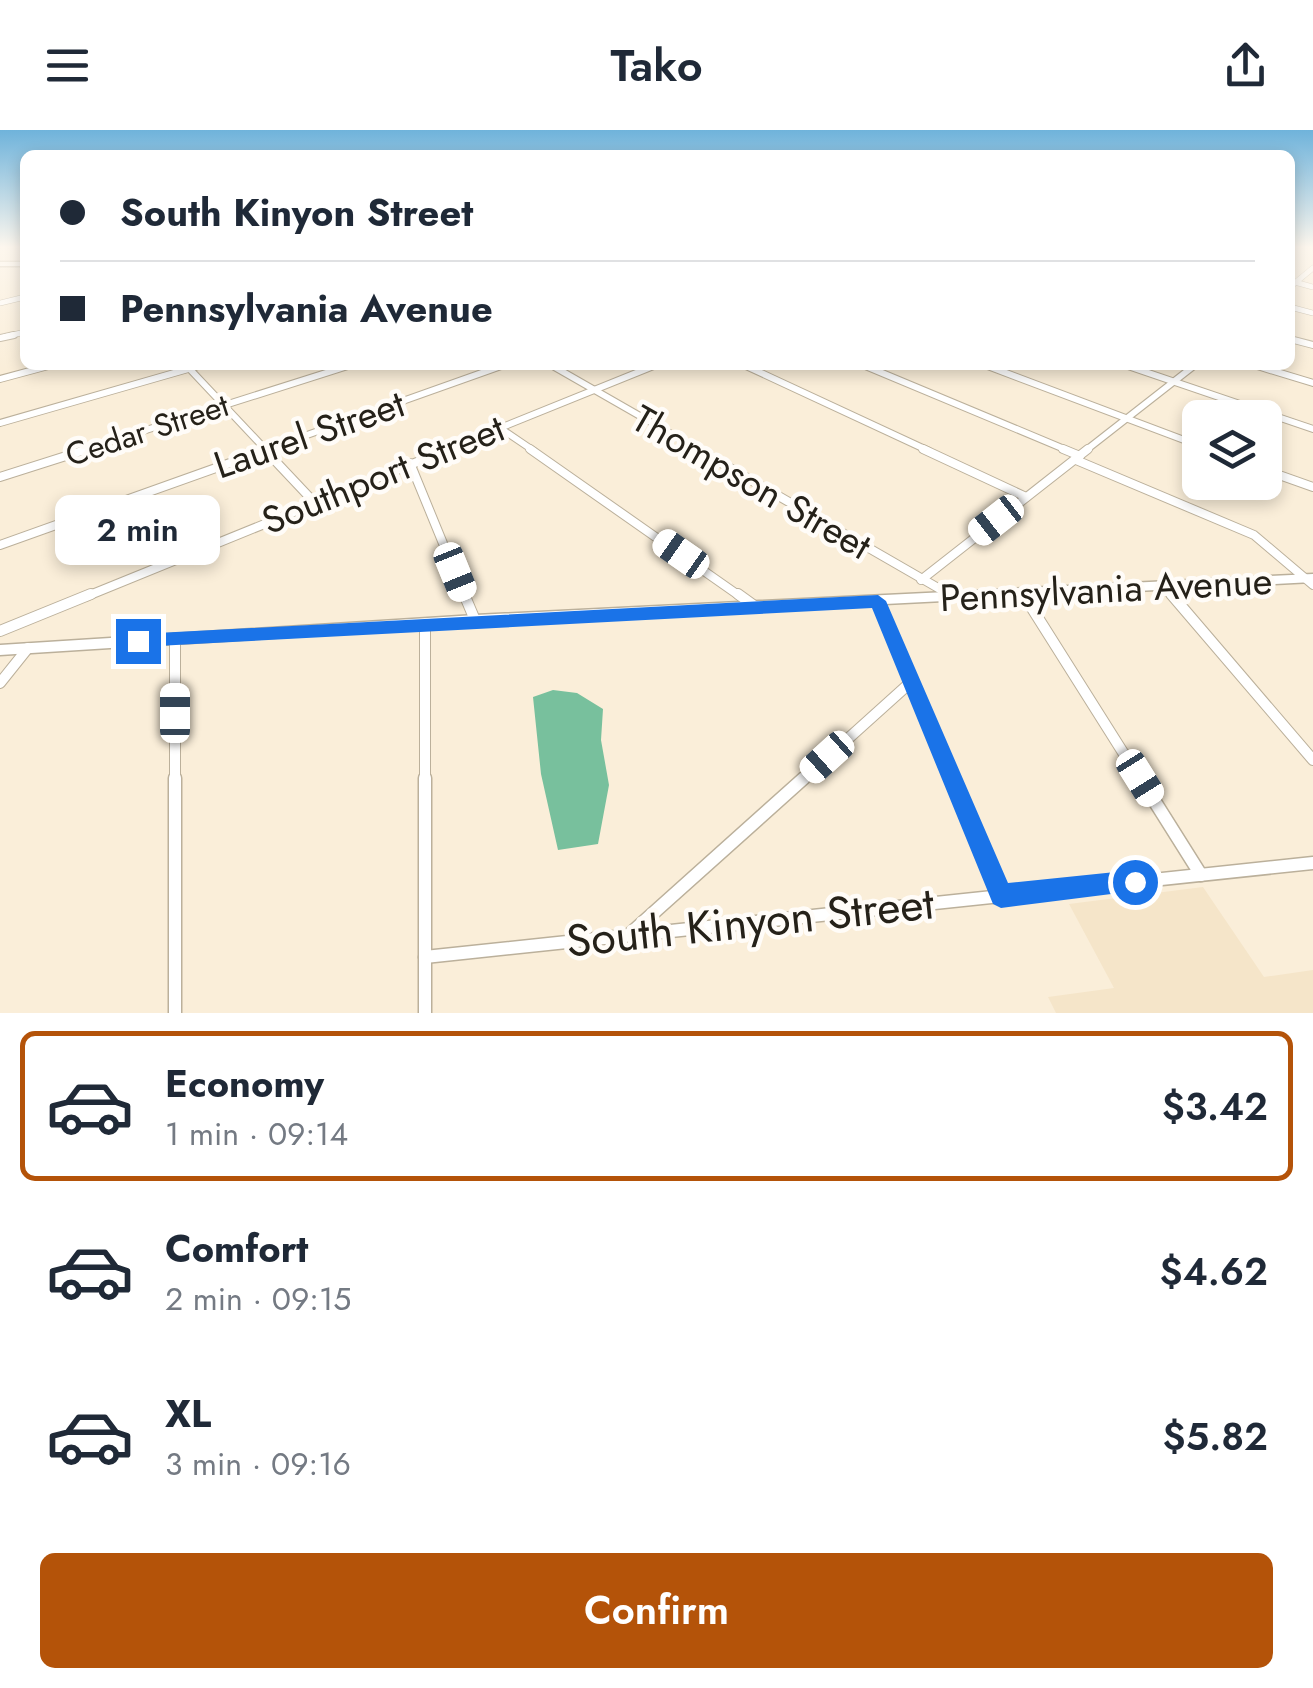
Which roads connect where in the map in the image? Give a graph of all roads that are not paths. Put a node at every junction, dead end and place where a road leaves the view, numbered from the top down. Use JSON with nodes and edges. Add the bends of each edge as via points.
{"nodes":[{"id":1,"x":33,"y":370,"type":"edge"},
{"id":2,"x":178,"y":370,"type":"edge"},
{"id":3,"x":191,"y":370,"type":"edge"},
{"id":4,"x":334,"y":370,"type":"edge"},
{"id":5,"x":490,"y":370,"type":"edge"},
{"id":6,"x":559,"y":370,"type":"edge"},
{"id":7,"x":644,"y":370,"type":"edge"},
{"id":8,"x":755,"y":370,"type":"edge"},
{"id":9,"x":874,"y":370,"type":"edge"},
{"id":10,"x":998,"y":370,"type":"edge"},
{"id":11,"x":1139,"y":370,"type":"edge"},
{"id":12,"x":1189,"y":370,"type":"edge"},
{"id":13,"x":1270,"y":370,"type":"edge"},
{"id":14,"x":0,"y":379,"type":"edge"},
{"id":15,"x":1174,"y":382,"type":"junction"},
{"id":16,"x":1313,"y":383,"type":"edge"},
{"id":17,"x":594,"y":391,"type":"junction"},
{"id":18,"x":223,"y":405,"type":"junction"},
{"id":19,"x":1126,"y":418,"type":"junction"},
{"id":20,"x":0,"y":423,"type":"edge"},
{"id":21,"x":500,"y":428,"type":"junction"},
{"id":22,"x":1313,"y":429,"type":"edge"},
{"id":23,"x":1182,"y":439,"type":"edge"},
{"id":24,"x":266,"y":449,"type":"junction"},
{"id":25,"x":1078,"y":458,"type":"junction"},
{"id":26,"x":410,"y":463,"type":"junction"},
{"id":27,"x":1282,"y":476,"type":"edge"},
{"id":28,"x":0,"y":477,"type":"edge"},
{"id":29,"x":1313,"y":487,"type":"edge"},
{"id":30,"x":1026,"y":497,"type":"junction"},
{"id":31,"x":314,"y":502,"type":"junction"},
{"id":32,"x":0,"y":545,"type":"edge"},
{"id":33,"x":921,"y":580,"type":"junction"},
{"id":34,"x":1311,"y":581,"type":"edge"},
{"id":35,"x":1164,"y":586,"type":"junction"},
{"id":36,"x":1023,"y":594,"type":"junction"},
{"id":37,"x":954,"y":597,"type":"junction"},
{"id":38,"x":878,"y":601,"type":"junction"},
{"id":39,"x":758,"y":608,"type":"junction"},
{"id":40,"x":475,"y":620,"type":"junction"},
{"id":41,"x":425,"y":626,"type":"junction"},
{"id":42,"x":0,"y":631,"type":"edge"},
{"id":43,"x":175,"y":638,"type":"junction"},
{"id":44,"x":28,"y":648,"type":"junction"},
{"id":45,"x":0,"y":650,"type":"edge"},
{"id":46,"x":912,"y":682,"type":"junction"},
{"id":47,"x":0,"y":683,"type":"edge"},
{"id":48,"x":1313,"y":760,"type":"edge"},
{"id":49,"x":1313,"y":864,"type":"edge"},
{"id":50,"x":1202,"y":875,"type":"junction"},
{"id":51,"x":1001,"y":896,"type":"junction"},
{"id":52,"x":631,"y":933,"type":"junction"},
{"id":53,"x":426,"y":957,"type":"junction"},
{"id":54,"x":174,"y":1013,"type":"edge"},
{"id":55,"x":426,"y":1013,"type":"edge"}],
"edges":[{"from":1,"to":14,"type":"street"},
{"from":2,"to":20,"type":"street"},
{"from":3,"to":18,"type":"street"},
{"from":4,"to":18,"type":"street","name":"Cedar Street"},
{"from":5,"to":24,"type":"street","name":"Laurel Street"},
{"from":6,"to":17,"type":"street","name":"Thompson Street"},
{"from":7,"to":17,"type":"street","name":"Southport Street"},
{"from":8,"to":30,"type":"street"},
{"from":9,"to":25,"type":"street"},
{"from":10,"to":19,"type":"street"},
{"from":11,"to":15,"type":"street"},
{"from":12,"to":15,"type":"street"},
{"from":13,"to":16,"type":"street"},
{"from":15,"to":19,"type":"street"},
{"from":15,"to":22,"type":"street"},
{"from":17,"to":21,"type":"street","name":"Southport Street"},
{"from":17,"to":33,"type":"street","name":"Thompson Street"},
{"from":18,"to":24,"type":"street"},
{"from":18,"to":28,"type":"street","name":"Cedar Street"},
{"from":19,"to":23,"type":"street"},
{"from":19,"to":25,"type":"street"},
{"from":21,"to":26,"type":"street","name":"Southport Street"},
{"from":21,"to":39,"type":"street"},
{"from":24,"to":31,"type":"street"},
{"from":24,"to":32,"type":"street","name":"Laurel Street"},
{"from":25,"to":30,"type":"street"},
{"from":25,"to":34,"type":"street","via":[[1254,534]]},
{"from":26,"to":31,"type":"street","name":"Southport Street"},
{"from":26,"to":40,"type":"street"},
{"from":27,"to":29,"type":"street"},
{"from":30,"to":33,"type":"street"},
{"from":31,"to":42,"type":"street","name":"Southport Street"},
{"from":33,"to":37,"type":"street","name":"Thompson Street"},
{"from":34,"to":35,"type":"main road","name":"Pennsylvania Avenue"},
{"from":35,"to":36,"type":"main road","name":"Pennsylvania Avenue"},
{"from":35,"to":48,"type":"street"},
{"from":36,"to":37,"type":"main road","name":"Pennsylvania Avenue"},
{"from":36,"to":50,"type":"street"},
{"from":37,"to":38,"type":"main road","name":"Pennsylvania Avenue"},
{"from":38,"to":39,"type":"main road","name":"Pennsylvania Avenue"},
{"from":38,"to":46,"type":"street"},
{"from":39,"to":40,"type":"main road","name":"Pennsylvania Avenue"},
{"from":40,"to":41,"type":"main road","name":"Pennsylvania Avenue"},
{"from":41,"to":43,"type":"main road","name":"Pennsylvania Avenue"},
{"from":41,"to":53,"type":"street"},
{"from":43,"to":44,"type":"main road","name":"Pennsylvania Avenue"},
{"from":43,"to":54,"type":"street"},
{"from":44,"to":45,"type":"main road","name":"Pennsylvania Avenue"},
{"from":44,"to":47,"type":"street"},
{"from":46,"to":51,"type":"street"},
{"from":46,"to":52,"type":"street"},
{"from":49,"to":50,"type":"street","name":"South Kinyon Street"},
{"from":50,"to":51,"type":"street","name":"South Kinyon Street"},
{"from":51,"to":52,"type":"street","name":"South Kinyon Street"},
{"from":52,"to":53,"type":"street","name":"South Kinyon Street"},
{"from":53,"to":55,"type":"street"}]}
